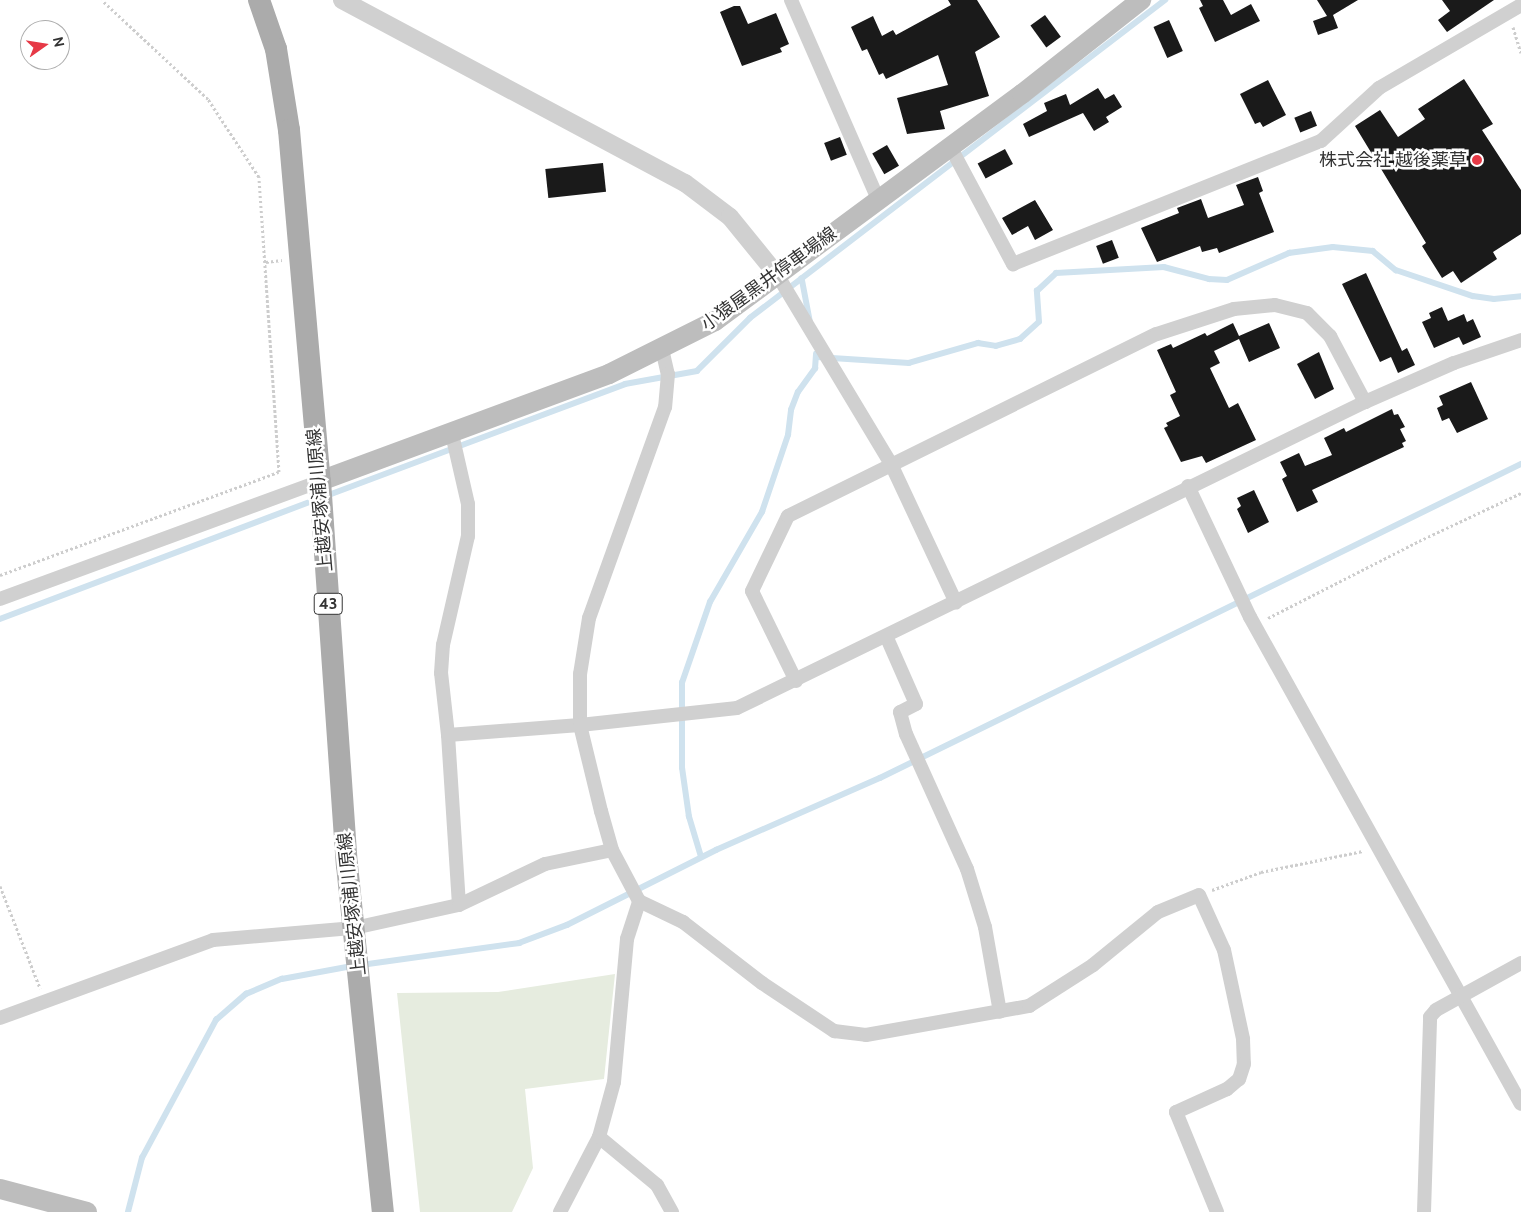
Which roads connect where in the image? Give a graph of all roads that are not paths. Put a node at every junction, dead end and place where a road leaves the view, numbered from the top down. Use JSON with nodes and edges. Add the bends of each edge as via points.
{"nodes":[{"id":1,"x":259,"y":0,"type":"edge"},
{"id":2,"x":342,"y":0,"type":"edge"},
{"id":3,"x":791,"y":0,"type":"edge"},
{"id":4,"x":1141,"y":0,"type":"edge"},
{"id":5,"x":1521,"y":5,"type":"edge"},
{"id":6,"x":951,"y":148,"type":"junction"},
{"id":7,"x":878,"y":200,"type":"junction"},
{"id":8,"x":778,"y":276,"type":"junction"},
{"id":9,"x":1521,"y":340,"type":"edge"},
{"id":10,"x":662,"y":349,"type":"junction"},
{"id":11,"x":1365,"y":402,"type":"junction"},
{"id":12,"x":452,"y":434,"type":"junction"},
{"id":13,"x":890,"y":464,"type":"junction"},
{"id":14,"x":320,"y":481,"type":"junction"},
{"id":15,"x":1188,"y":486,"type":"junction"},
{"id":16,"x":0,"y":599,"type":"edge"},
{"id":17,"x":956,"y":603,"type":"junction"},
{"id":18,"x":888,"y":638,"type":"junction"},
{"id":19,"x":796,"y":680,"type":"junction"},
{"id":20,"x":580,"y":725,"type":"junction"},
{"id":21,"x":448,"y":735,"type":"junction"},
{"id":22,"x":612,"y":850,"type":"junction"},
{"id":23,"x":639,"y":901,"type":"junction"},
{"id":24,"x":459,"y":905,"type":"junction"},
{"id":25,"x":354,"y":928,"type":"junction"},
{"id":26,"x":1521,"y":963,"type":"edge"},
{"id":27,"x":1461,"y":996,"type":"junction"},
{"id":28,"x":1000,"y":1012,"type":"junction"},
{"id":29,"x":0,"y":1018,"type":"edge"},
{"id":30,"x":1521,"y":1104,"type":"edge"},
{"id":31,"x":599,"y":1136,"type":"junction"},
{"id":32,"x":0,"y":1189,"type":"edge"},
{"id":33,"x":86,"y":1212,"type":"edge"},
{"id":34,"x":383,"y":1212,"type":"edge"},
{"id":35,"x":560,"y":1212,"type":"edge"},
{"id":36,"x":672,"y":1212,"type":"edge"},
{"id":37,"x":1217,"y":1212,"type":"edge"},
{"id":38,"x":1424,"y":1212,"type":"edge"}],
"edges":[{"from":1,"to":14,"type":"main road","name":"上越安塚浦川原線","number":"43","via":[[276,49],[283,87]]},
{"from":2,"to":8,"type":"street","via":[[685,183],[730,218]]},
{"from":3,"to":7,"type":"street"},
{"from":4,"to":6,"type":"main road","name":"小猿屋黒井停車場線"},
{"from":5,"to":6,"type":"street","via":[[1379,88],[1322,141],[1013,264]]},
{"from":6,"to":7,"type":"main road","name":"小猿屋黒井停車場線"},
{"from":7,"to":8,"type":"main road","name":"小猿屋黒井停車場線"},
{"from":8,"to":10,"type":"main road","name":"小猿屋黒井停車場線","via":[[715,321]]},
{"from":8,"to":13,"type":"street"},
{"from":9,"to":11,"type":"street","via":[[1454,363]]},
{"from":10,"to":12,"type":"main road","name":"小猿屋黒井停車場線","via":[[609,374]]},
{"from":10,"to":20,"type":"street","via":[[668,374],[665,407],[589,618],[580,674]]},
{"from":11,"to":13,"type":"street","via":[[1330,336],[1307,314],[1275,305],[1234,309],[1157,334]]},
{"from":11,"to":15,"type":"street"},
{"from":12,"to":14,"type":"main road","name":"小猿屋黒井停車場線"},
{"from":12,"to":21,"type":"street","via":[[468,504],[468,536],[443,644],[441,673]]},
{"from":13,"to":17,"type":"street"},
{"from":13,"to":19,"type":"street","via":[[788,516],[752,591]]},
{"from":14,"to":16,"type":"street"},
{"from":14,"to":25,"type":"main road","name":"上越安塚浦川原線","number":"43"},
{"from":15,"to":17,"type":"street"},
{"from":15,"to":27,"type":"street","via":[[1252,621]]},
{"from":17,"to":18,"type":"street"},
{"from":18,"to":19,"type":"street"},
{"from":18,"to":28,"type":"street","via":[[916,704],[900,712],[906,734],[967,869],[985,927]]},
{"from":19,"to":20,"type":"street","via":[[737,708]]},
{"from":20,"to":21,"type":"street"},
{"from":20,"to":22,"type":"street"},
{"from":21,"to":24,"type":"street"},
{"from":22,"to":23,"type":"street"},
{"from":22,"to":24,"type":"street","via":[[546,864]]},
{"from":23,"to":28,"type":"street","via":[[683,922],[762,983],[834,1031],[866,1035]]},
{"from":23,"to":31,"type":"street","via":[[627,939],[614,1082]]},
{"from":24,"to":25,"type":"street"},
{"from":25,"to":29,"type":"street","via":[[213,940]]},
{"from":25,"to":34,"type":"main road","name":"上越安塚浦川原線","number":"43"},
{"from":26,"to":27,"type":"street"},
{"from":27,"to":30,"type":"street"},
{"from":27,"to":38,"type":"street","via":[[1430,1017]]},
{"from":28,"to":37,"type":"street","via":[[1029,1006],[1064,986],[1158,912],[1199,895],[1224,950],[1243,1039],[1244,1064],[1240,1078],[1227,1089],[1176,1112]]},
{"from":31,"to":35,"type":"street"},
{"from":31,"to":36,"type":"street","via":[[657,1185]]},
{"from":32,"to":33,"type":"main road"}]}
